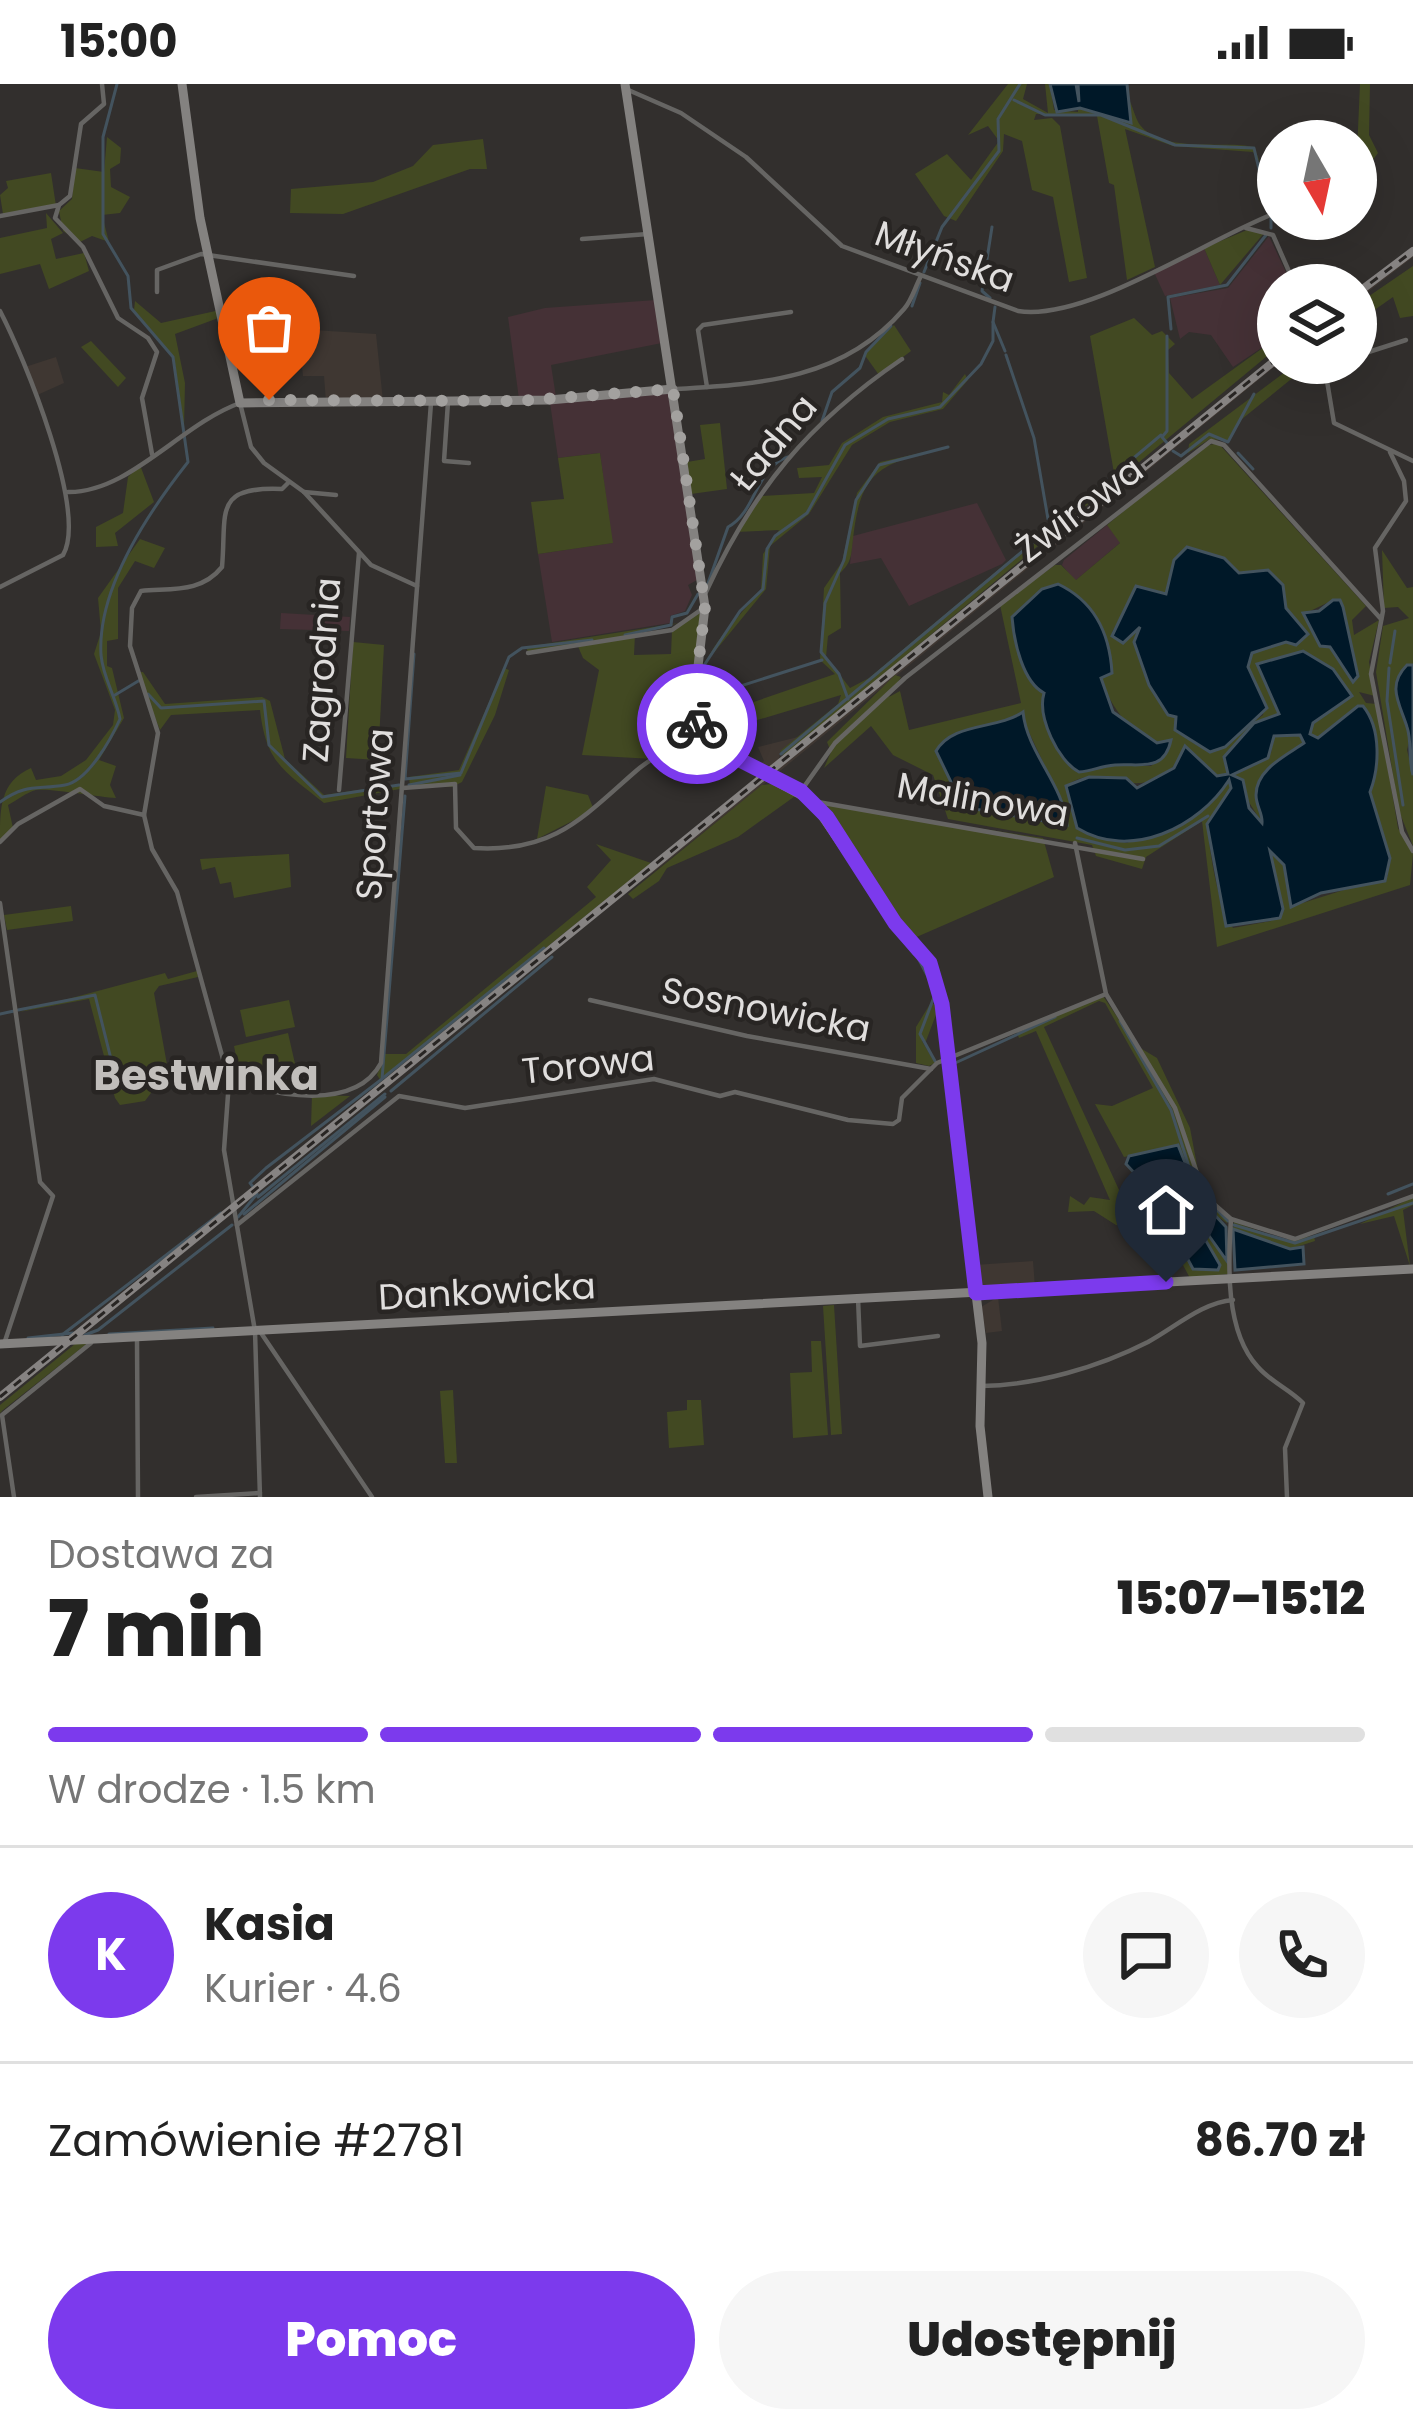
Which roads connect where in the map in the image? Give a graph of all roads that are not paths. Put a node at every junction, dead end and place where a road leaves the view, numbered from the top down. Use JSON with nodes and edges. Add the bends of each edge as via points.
{"nodes":[{"id":1,"x":102,"y":84,"type":"edge"},
{"id":2,"x":182,"y":84,"type":"edge"},
{"id":3,"x":625,"y":87,"type":"edge"},
{"id":4,"x":59,"y":205,"type":"junction"},
{"id":5,"x":44,"y":210,"type":"junction"},
{"id":6,"x":0,"y":216,"type":"edge"},
{"id":7,"x":55,"y":218,"type":"junction"},
{"id":8,"x":1257,"y":222,"type":"edge"},
{"id":9,"x":1246,"y":228,"type":"junction"},
{"id":10,"x":649,"y":234,"type":"junction"},
{"id":11,"x":582,"y":239,"type":"dead end"},
{"id":12,"x":208,"y":255,"type":"junction"},
{"id":13,"x":1286,"y":264,"type":"edge"},
{"id":14,"x":353,"y":276,"type":"dead end"},
{"id":15,"x":921,"y":276,"type":"junction"},
{"id":16,"x":158,"y":292,"type":"dead end"},
{"id":17,"x":0,"y":310,"type":"edge"},
{"id":18,"x":791,"y":312,"type":"dead end"},
{"id":19,"x":1406,"y":340,"type":"dead end"},
{"id":20,"x":1377,"y":349,"type":"edge"},
{"id":21,"x":902,"y":359,"type":"dead end"},
{"id":22,"x":1327,"y":384,"type":"edge"},
{"id":23,"x":707,"y":387,"type":"junction"},
{"id":24,"x":673,"y":389,"type":"junction"},
{"id":25,"x":448,"y":402,"type":"junction"},
{"id":26,"x":431,"y":403,"type":"junction"},
{"id":27,"x":240,"y":404,"type":"junction"},
{"id":28,"x":1390,"y":452,"type":"junction"},
{"id":29,"x":152,"y":454,"type":"junction"},
{"id":30,"x":1413,"y":461,"type":"edge"},
{"id":31,"x":469,"y":463,"type":"dead end"},
{"id":32,"x":289,"y":482,"type":"junction"},
{"id":33,"x":68,"y":492,"type":"junction"},
{"id":34,"x":304,"y":492,"type":"junction"},
{"id":35,"x":336,"y":495,"type":"dead end"},
{"id":36,"x":358,"y":553,"type":"junction"},
{"id":37,"x":417,"y":586,"type":"junction"},
{"id":38,"x":0,"y":587,"type":"edge"},
{"id":39,"x":705,"y":602,"type":"junction"},
{"id":40,"x":1382,"y":619,"type":"junction"},
{"id":41,"x":528,"y":653,"type":"dead end"},
{"id":42,"x":698,"y":729,"type":"junction"},
{"id":43,"x":404,"y":788,"type":"junction"},
{"id":44,"x":339,"y":790,"type":"dead end"},
{"id":45,"x":801,"y":791,"type":"junction"},
{"id":46,"x":812,"y":801,"type":"junction"},
{"id":47,"x":144,"y":815,"type":"junction"},
{"id":48,"x":0,"y":842,"type":"edge"},
{"id":49,"x":1075,"y":843,"type":"junction"},
{"id":50,"x":1412,"y":850,"type":"edge"},
{"id":51,"x":1143,"y":859,"type":"dead end"},
{"id":52,"x":0,"y":903,"type":"edge"},
{"id":53,"x":1106,"y":994,"type":"junction"},
{"id":54,"x":590,"y":1000,"type":"dead end"},
{"id":55,"x":949,"y":1061,"type":"junction"},
{"id":56,"x":931,"y":1069,"type":"junction"},
{"id":57,"x":229,"y":1081,"type":"junction"},
{"id":58,"x":1413,"y":1196,"type":"edge"},
{"id":59,"x":1231,"y":1219,"type":"junction"},
{"id":60,"x":236,"y":1226,"type":"junction"},
{"id":61,"x":1413,"y":1269,"type":"edge"},
{"id":62,"x":1232,"y":1279,"type":"junction"},
{"id":63,"x":988,"y":1292,"type":"junction"},
{"id":64,"x":976,"y":1293,"type":"junction"},
{"id":65,"x":858,"y":1298,"type":"junction"},
{"id":66,"x":1233,"y":1300,"type":"junction"},
{"id":67,"x":977,"y":1307,"type":"junction"},
{"id":68,"x":257,"y":1330,"type":"junction"},
{"id":69,"x":137,"y":1336,"type":"junction"},
{"id":70,"x":938,"y":1336,"type":"dead end"},
{"id":71,"x":92,"y":1339,"type":"junction"},
{"id":72,"x":2,"y":1344,"type":"edge"},
{"id":73,"x":982,"y":1386,"type":"junction"},
{"id":74,"x":260,"y":1495,"type":"edge"},
{"id":75,"x":14,"y":1497,"type":"edge"},
{"id":76,"x":138,"y":1497,"type":"edge"},
{"id":77,"x":196,"y":1497,"type":"edge"},
{"id":78,"x":372,"y":1497,"type":"edge"},
{"id":79,"x":988,"y":1497,"type":"edge"},
{"id":80,"x":1287,"y":1497,"type":"edge"}],
"edges":[{"from":1,"to":4,"type":"street","via":[[104,104],[81,124],[70,196]]},
{"from":2,"to":12,"type":"street"},
{"from":3,"to":10,"type":"street"},
{"from":3,"to":15,"type":"street","name":"Młyńska","via":[[681,112],[746,157],[842,246]]},
{"from":4,"to":5,"type":"street"},
{"from":4,"to":7,"type":"street"},
{"from":5,"to":6,"type":"street"},
{"from":5,"to":7,"type":"street"},
{"from":7,"to":29,"type":"street","via":[[83,247],[118,317],[158,352],[142,398]]},
{"from":8,"to":9,"type":"street","name":"Młyńska"},
{"from":9,"to":13,"type":"street","via":[[1273,236]]},
{"from":9,"to":15,"type":"street","name":"Młyńska","via":[[1059,312],[1018,311]]},
{"from":10,"to":11,"type":"street"},
{"from":10,"to":24,"type":"street"},
{"from":12,"to":14,"type":"street"},
{"from":12,"to":16,"type":"street","via":[[157,270]]},
{"from":12,"to":27,"type":"street"},
{"from":15,"to":23,"type":"street","via":[[908,304],[851,358]]},
{"from":17,"to":33,"type":"street"},
{"from":18,"to":23,"type":"street","via":[[703,325]]},
{"from":19,"to":20,"type":"street"},
{"from":21,"to":39,"type":"street","name":"Ładna","via":[[857,391],[765,481],[731,535]]},
{"from":22,"to":28,"type":"street","via":[[1334,423]]},
{"from":23,"to":24,"type":"street"},
{"from":24,"to":25,"type":"street"},
{"from":24,"to":39,"type":"street"},
{"from":25,"to":26,"type":"street"},
{"from":25,"to":31,"type":"street","via":[[444,460]]},
{"from":26,"to":27,"type":"street"},
{"from":26,"to":37,"type":"street","name":"Sportowa"},
{"from":27,"to":29,"type":"street"},
{"from":27,"to":32,"type":"street","via":[[251,447]]},
{"from":28,"to":30,"type":"street"},
{"from":28,"to":40,"type":"street","via":[[1405,507],[1375,548]]},
{"from":29,"to":33,"type":"street","via":[[103,487]]},
{"from":32,"to":34,"type":"street"},
{"from":32,"to":47,"type":"street","via":[[244,490],[227,504],[218,574],[187,589],[136,596],[130,646],[158,733]]},
{"from":33,"to":38,"type":"street","via":[[69,545],[37,573]]},
{"from":34,"to":35,"type":"street"},
{"from":34,"to":36,"type":"street"},
{"from":36,"to":37,"type":"street"},
{"from":36,"to":44,"type":"street","name":"Zagrodnia"},
{"from":37,"to":43,"type":"street","name":"Sportowa"},
{"from":39,"to":41,"type":"street","via":[[672,630]]},
{"from":39,"to":42,"type":"street"},
{"from":40,"to":45,"type":"street","name":"Żwirowa","via":[[1224,445],[1211,441],[904,678],[835,743]]},
{"from":40,"to":50,"type":"street","via":[[1371,674]]},
{"from":42,"to":43,"type":"street","via":[[640,766],[598,810],[545,839],[474,848],[456,828],[455,784]]},
{"from":42,"to":45,"type":"street"},
{"from":43,"to":57,"type":"street","name":"Sportowa","via":[[374,1076],[348,1094]]},
{"from":45,"to":46,"type":"street"},
{"from":46,"to":49,"type":"street","name":"Malinowa"},
{"from":46,"to":55,"type":"street","via":[[930,963]]},
{"from":47,"to":48,"type":"street","via":[[104,806],[80,789]]},
{"from":47,"to":57,"type":"street","via":[[152,849],[177,892]]},
{"from":49,"to":51,"type":"street","name":"Malinowa"},
{"from":49,"to":53,"type":"street"},
{"from":52,"to":72,"type":"street","via":[[40,1182],[53,1196]]},
{"from":53,"to":55,"type":"street"},
{"from":53,"to":59,"type":"street","via":[[1175,1108],[1203,1191]]},
{"from":54,"to":56,"type":"street","name":"Sosnowicka"},
{"from":55,"to":56,"type":"street"},
{"from":55,"to":64,"type":"street"},
{"from":56,"to":60,"type":"street","name":"Torowa","via":[[898,1104],[899,1120],[880,1126],[665,1079],[465,1108],[399,1096]]},
{"from":57,"to":60,"type":"street","via":[[224,1150]]},
{"from":58,"to":59,"type":"street","via":[[1295,1239]]},
{"from":59,"to":62,"type":"street"},
{"from":60,"to":68,"type":"street"},
{"from":61,"to":62,"type":"street","name":"Dankowicka"},
{"from":62,"to":63,"type":"street","name":"Dankowicka"},
{"from":62,"to":66,"type":"street"},
{"from":63,"to":64,"type":"street","name":"Dankowicka"},
{"from":63,"to":67,"type":"street"},
{"from":64,"to":65,"type":"street","name":"Dankowicka"},
{"from":64,"to":67,"type":"street"},
{"from":65,"to":68,"type":"street","name":"Dankowicka"},
{"from":65,"to":70,"type":"street","via":[[860,1346]]},
{"from":66,"to":73,"type":"street","via":[[1093,1365]]},
{"from":66,"to":80,"type":"street","via":[[1243,1348],[1303,1403],[1285,1448]]},
{"from":67,"to":73,"type":"street"},
{"from":68,"to":69,"type":"street","name":"Dankowicka"},
{"from":68,"to":74,"type":"street"},
{"from":68,"to":78,"type":"street"},
{"from":69,"to":71,"type":"street","name":"Dankowicka"},
{"from":69,"to":76,"type":"street"},
{"from":71,"to":72,"type":"street","name":"Dankowicka"},
{"from":71,"to":75,"type":"street","via":[[2,1415]]},
{"from":73,"to":79,"type":"street"},
{"from":74,"to":77,"type":"street"}]}
